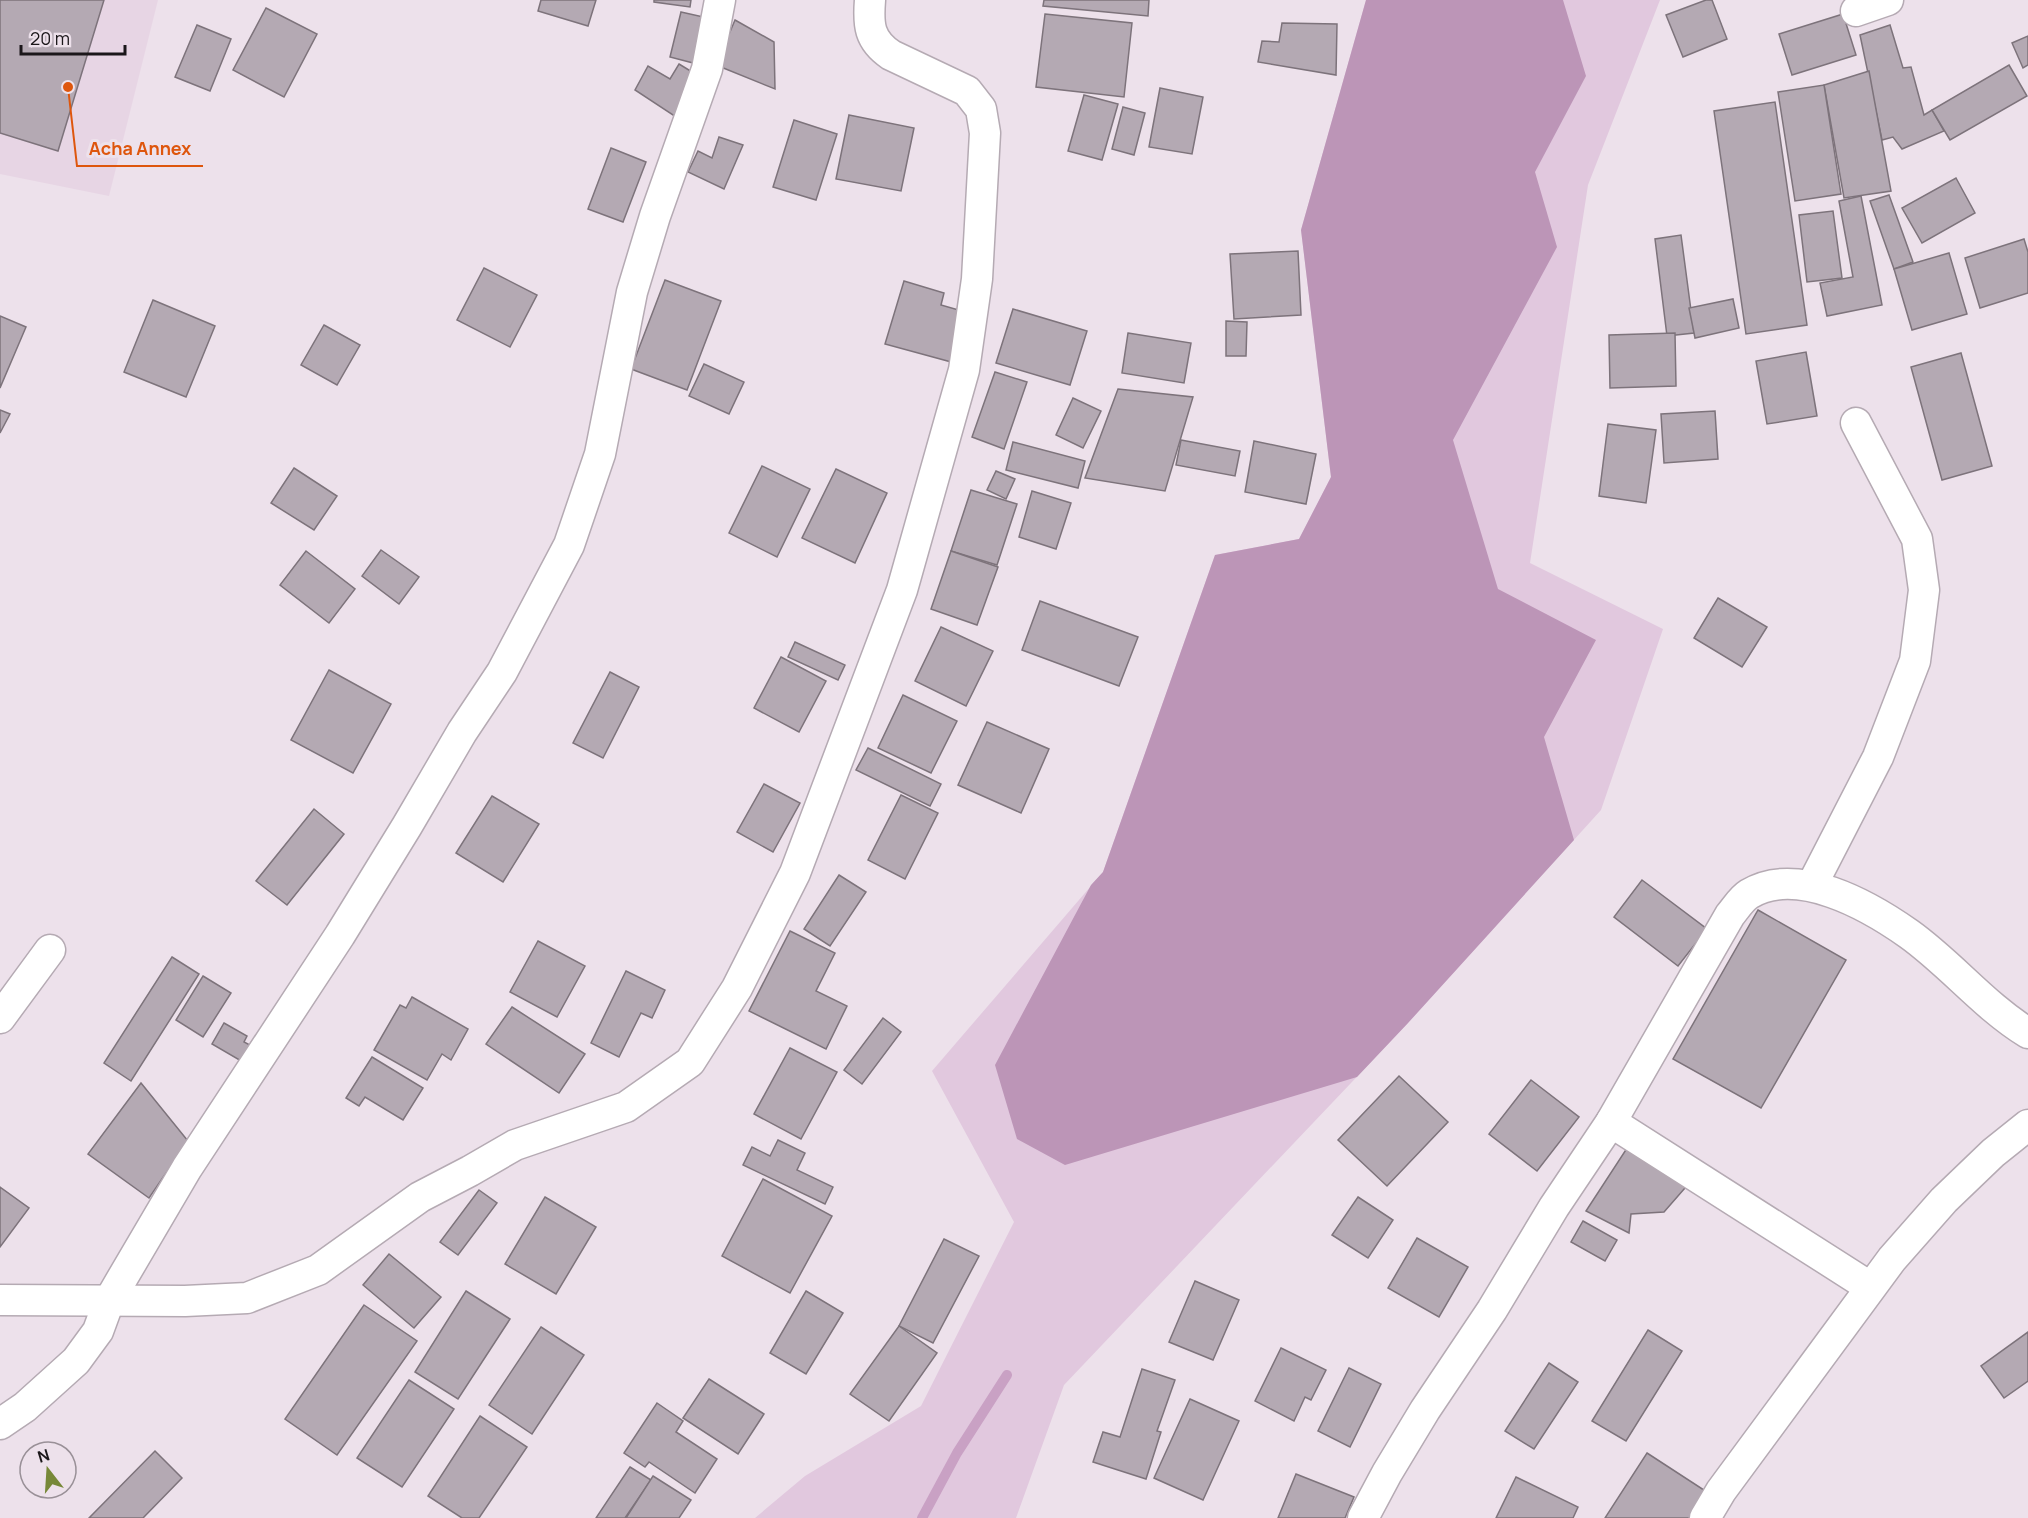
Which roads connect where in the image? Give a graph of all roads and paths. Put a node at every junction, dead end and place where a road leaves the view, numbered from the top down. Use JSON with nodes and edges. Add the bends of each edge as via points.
{"nodes":[{"id":1,"x":720,"y":0,"type":"edge"},
{"id":2,"x":870,"y":0,"type":"edge"},
{"id":3,"x":1888,"y":0,"type":"edge"},
{"id":4,"x":1856,"y":11,"type":"dead end"},
{"id":5,"x":1856,"y":423,"type":"dead end"},
{"id":6,"x":1812,"y":885,"type":"junction"},
{"id":7,"x":50,"y":950,"type":"dead end"},
{"id":8,"x":0,"y":1018,"type":"edge"},
{"id":9,"x":2028,"y":1033,"type":"edge"},
{"id":10,"x":1611,"y":1122,"type":"junction"},
{"id":11,"x":2028,"y":1125,"type":"edge"},
{"id":12,"x":1870,"y":1287,"type":"junction"},
{"id":13,"x":0,"y":1300,"type":"edge"},
{"id":14,"x":109,"y":1301,"type":"junction"},
{"id":15,"x":0,"y":1424,"type":"edge"},
{"id":16,"x":1363,"y":1518,"type":"edge"},
{"id":17,"x":1705,"y":1518,"type":"edge"}],
"edges":[{"from":1,"to":14,"type":"street","via":[[707,69],[632,292],[600,454],[569,544],[502,672],[333,945],[187,1168]]},
{"from":2,"to":14,"type":"street","via":[[869,19],[874,39],[881,48],[968,91],[981,109],[985,134],[977,279],[964,370],[903,590],[795,873],[737,988],[690,1062],[626,1107],[515,1145],[420,1197],[318,1270],[247,1298]]},
{"from":3,"to":4,"type":"street"},
{"from":5,"to":6,"type":"street","via":[[1917,539],[1924,591],[1915,661],[1878,757]]},
{"from":6,"to":9,"type":"street","via":[[1866,908],[1909,934]]},
{"from":6,"to":10,"type":"street","via":[[1767,886],[1741,902]]},
{"from":7,"to":8,"type":"street"},
{"from":10,"to":12,"type":"street"},
{"from":10,"to":16,"type":"street","via":[[1425,1410]]},
{"from":11,"to":12,"type":"street","via":[[1944,1200]]},
{"from":12,"to":17,"type":"street"},
{"from":13,"to":14,"type":"street"},
{"from":14,"to":15,"type":"street","via":[[98,1331],[76,1361]]}]}
